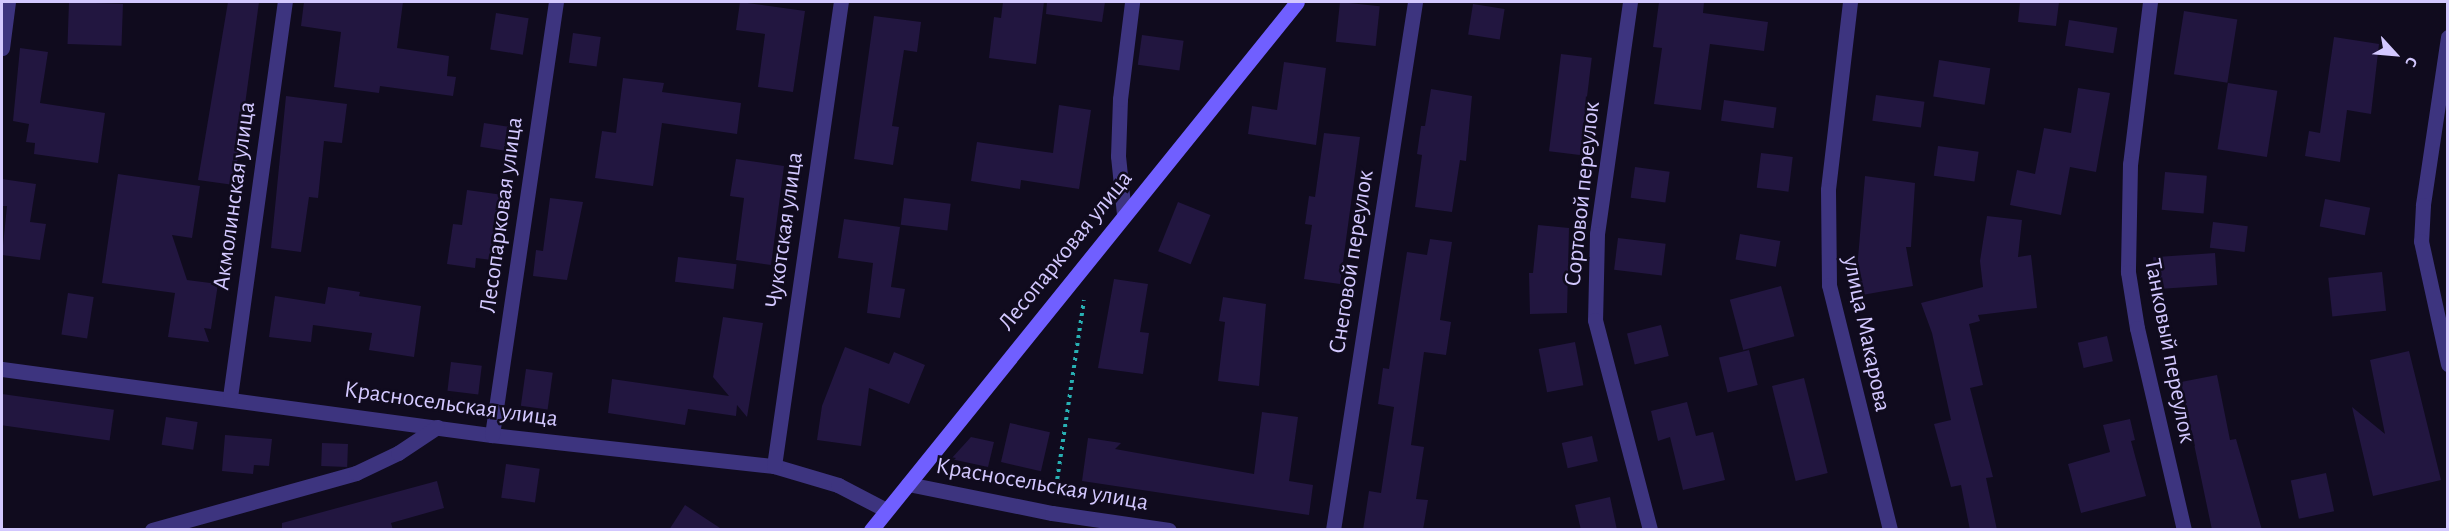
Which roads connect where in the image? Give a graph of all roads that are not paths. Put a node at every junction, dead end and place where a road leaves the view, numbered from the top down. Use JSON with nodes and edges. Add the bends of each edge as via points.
{"nodes":[{"id":1,"x":8,"y":2,"type":"edge"},
{"id":2,"x":285,"y":2,"type":"edge"},
{"id":3,"x":556,"y":2,"type":"edge"},
{"id":4,"x":841,"y":2,"type":"edge"},
{"id":5,"x":1132,"y":2,"type":"edge"},
{"id":6,"x":1297,"y":2,"type":"edge"},
{"id":7,"x":1415,"y":2,"type":"edge"},
{"id":8,"x":1630,"y":2,"type":"edge"},
{"id":9,"x":1850,"y":2,"type":"edge"},
{"id":10,"x":2150,"y":2,"type":"edge"},
{"id":11,"x":2448,"y":37,"type":"edge"},
{"id":12,"x":2,"y":48,"type":"edge"},
{"id":13,"x":1124,"y":214,"type":"junction"},
{"id":14,"x":2448,"y":364,"type":"edge"},
{"id":15,"x":2,"y":369,"type":"edge"},
{"id":16,"x":230,"y":397,"type":"junction"},
{"id":17,"x":437,"y":427,"type":"junction"},
{"id":18,"x":492,"y":435,"type":"junction"},
{"id":19,"x":774,"y":466,"type":"junction"},
{"id":20,"x":908,"y":484,"type":"junction"},
{"id":21,"x":886,"y":510,"type":"junction"},
{"id":22,"x":152,"y":530,"type":"edge"},
{"id":23,"x":872,"y":530,"type":"edge"},
{"id":24,"x":1169,"y":530,"type":"edge"},
{"id":25,"x":1333,"y":530,"type":"edge"},
{"id":26,"x":1650,"y":530,"type":"edge"},
{"id":27,"x":1890,"y":530,"type":"edge"},
{"id":28,"x":2184,"y":530,"type":"edge"}],
"edges":[{"from":1,"to":12,"type":"street"},
{"from":2,"to":16,"type":"street","name":"Акмолинская улица"},
{"from":3,"to":18,"type":"street","name":"Лесопарковая улица"},
{"from":4,"to":19,"type":"street","name":"Чукотская улица"},
{"from":5,"to":13,"type":"street","via":[[1119,122]]},
{"from":6,"to":13,"type":"street","name":"Лесопарковая улица"},
{"from":7,"to":25,"type":"street","name":"Снеговой переулок"},
{"from":8,"to":26,"type":"street","name":"Сортовой переулок","via":[[1597,234],[1595,320],[1602,361]]},
{"from":9,"to":27,"type":"street","name":"улица Макарова","via":[[1828,190],[1826,255],[1842,346]]},
{"from":10,"to":28,"type":"street","name":"Танковый переулок","via":[[2130,164],[2128,272],[2137,328]]},
{"from":11,"to":14,"type":"street","via":[[2421,241]]},
{"from":13,"to":20,"type":"street","name":"Лесопарковая улица"},
{"from":15,"to":16,"type":"street","name":"Красносельская улица"},
{"from":16,"to":17,"type":"street","name":"Красносельская улица"},
{"from":17,"to":18,"type":"street","name":"Красносельская улица"},
{"from":17,"to":22,"type":"street","via":[[398,453],[356,473]]},
{"from":18,"to":19,"type":"street","name":"Красносельская улица"},
{"from":19,"to":21,"type":"street","name":"Красносельская улица","via":[[838,485]]},
{"from":20,"to":21,"type":"street","name":"Лесопарковая улица"},
{"from":20,"to":24,"type":"street","name":"Красносельская улица","via":[[1052,513]]},
{"from":21,"to":23,"type":"street","name":"Лесопарковая улица"}]}
